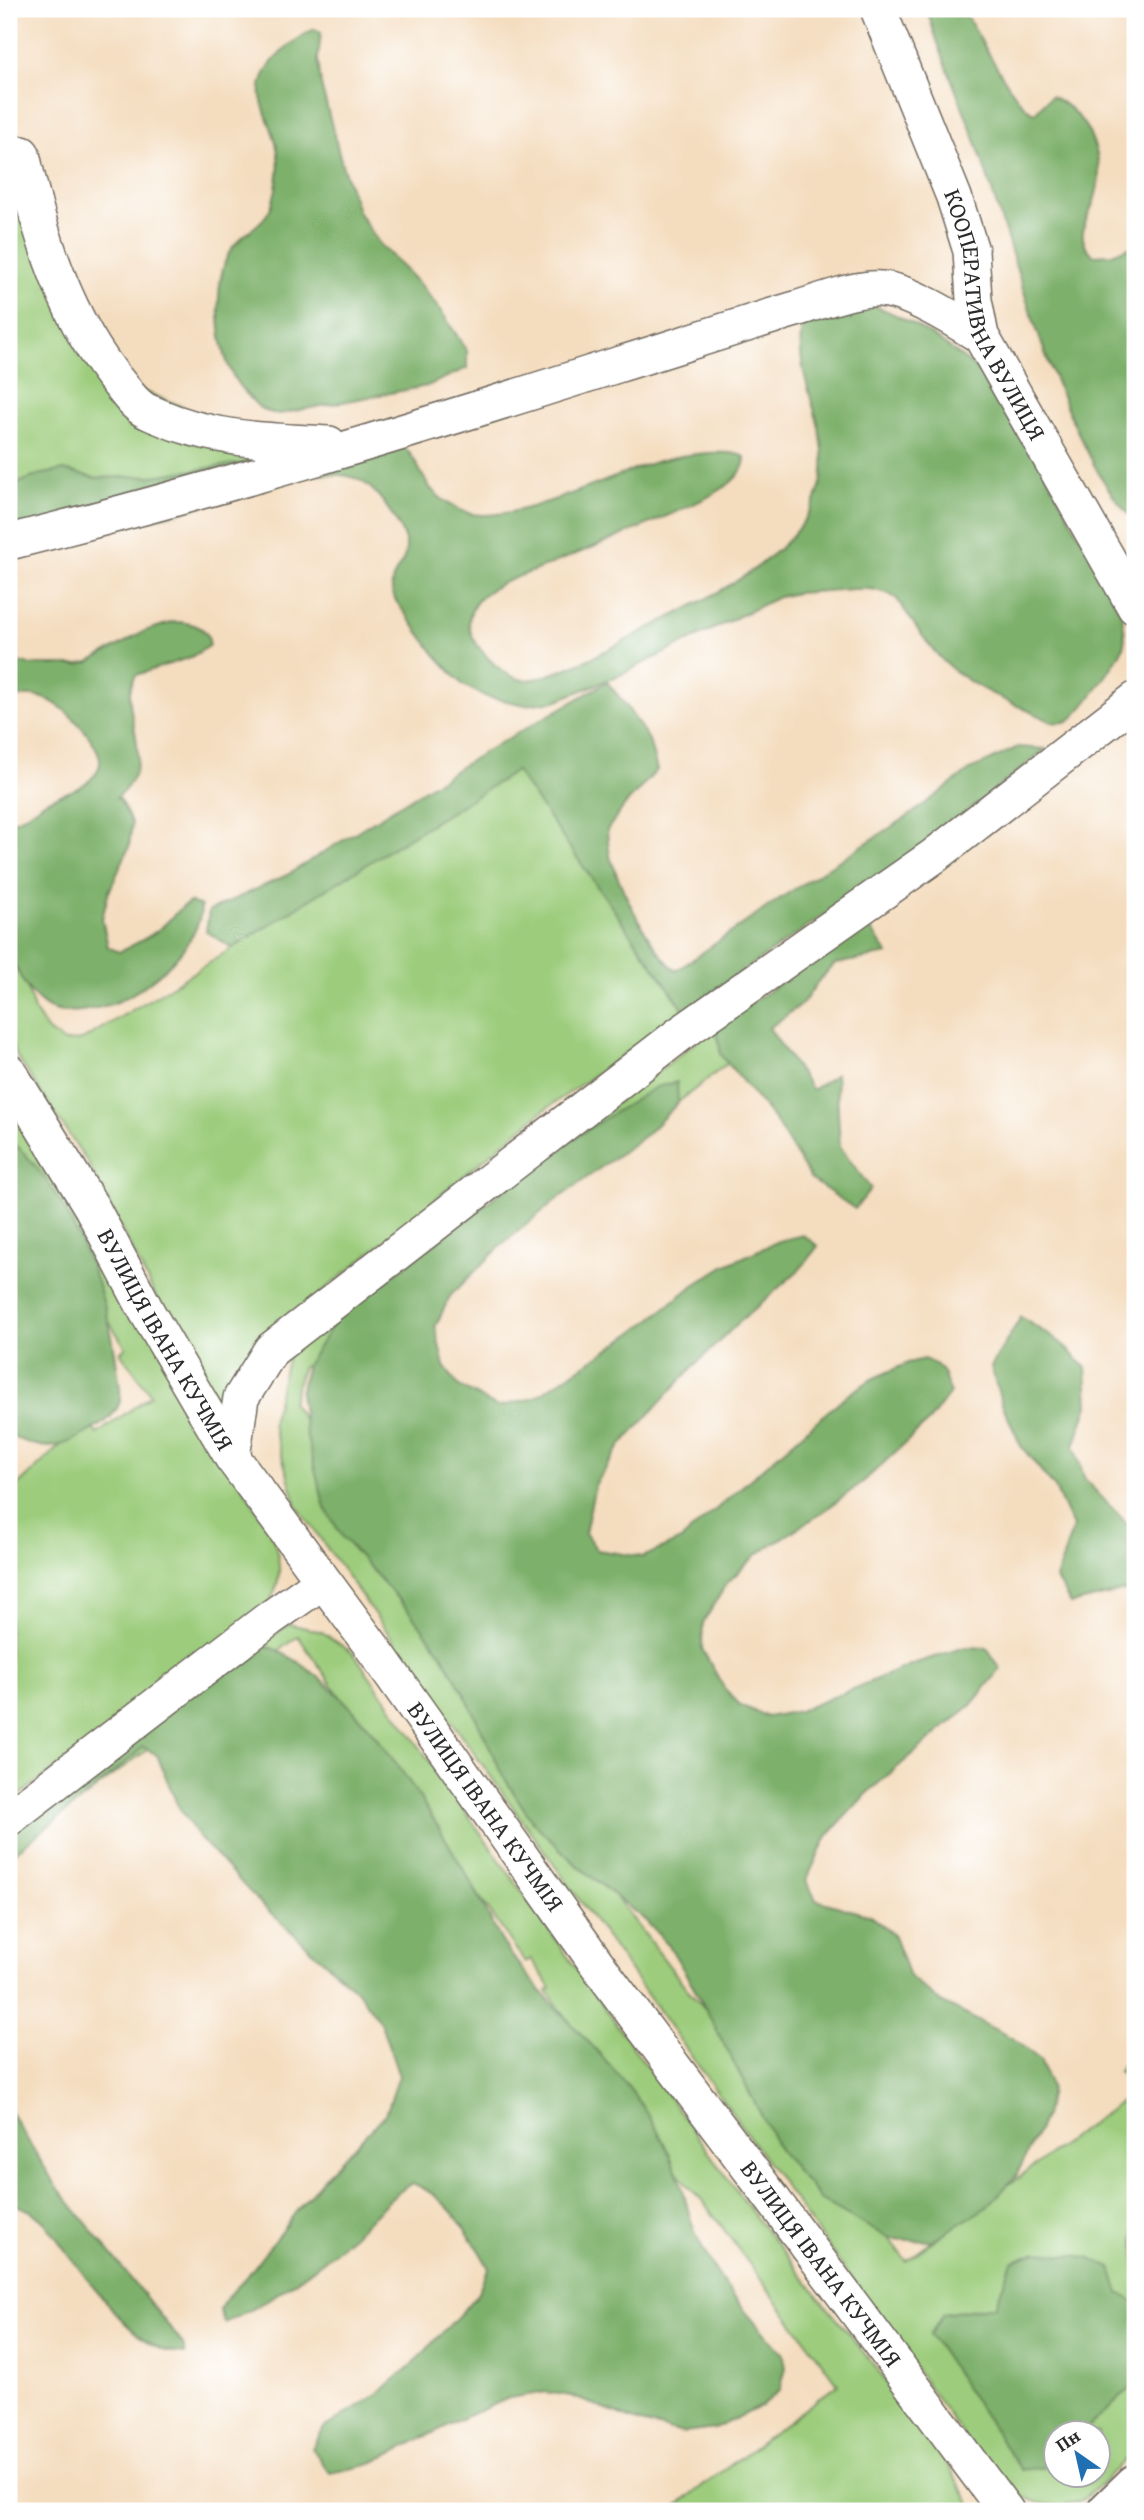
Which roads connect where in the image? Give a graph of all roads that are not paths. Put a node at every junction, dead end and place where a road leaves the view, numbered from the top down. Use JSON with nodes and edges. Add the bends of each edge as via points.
{"nodes":[{"id":1,"x":878,"y":9,"type":"edge"},
{"id":2,"x":22,"y":154,"type":"dead end"},
{"id":3,"x":981,"y":336,"type":"junction"},
{"id":4,"x":354,"y":445,"type":"junction"},
{"id":5,"x":9,"y":542,"type":"edge"},
{"id":6,"x":1135,"y":607,"type":"edge"},
{"id":7,"x":1135,"y":700,"type":"edge"},
{"id":8,"x":9,"y":1072,"type":"edge"},
{"id":9,"x":232,"y":1457,"type":"junction"},
{"id":10,"x":323,"y":1581,"type":"junction"},
{"id":11,"x":9,"y":1818,"type":"edge"},
{"id":12,"x":1135,"y":2484,"type":"edge"},
{"id":13,"x":1006,"y":2511,"type":"edge"},
{"id":14,"x":1107,"y":2511,"type":"edge"}],
"edges":[{"from":1,"to":3,"type":"street","name":"КООПЕРАТИВНА ВУЛИЦЯ","via":[[954,197],[971,251]]},
{"from":2,"to":4,"type":"street","via":[[54,265],[78,321],[108,370],[139,407],[179,426],[225,437]]},
{"from":3,"to":4,"type":"street","via":[[897,292],[861,291]]},
{"from":3,"to":6,"type":"street","name":"КООПЕРАТИВНА ВУЛИЦЯ"},
{"from":4,"to":5,"type":"street"},
{"from":7,"to":9,"type":"street","via":[[934,856],[680,1034],[271,1349],[241,1398]]},
{"from":8,"to":9,"type":"street","name":"ВУЛИЦЯ ІВАНА КУЧМІЯ","via":[[92,1208]]},
{"from":9,"to":10,"type":"street","name":"ВУЛИЦЯ ІВАНА КУЧМІЯ"},
{"from":10,"to":11,"type":"street"},
{"from":10,"to":13,"type":"street","name":"ВУЛИЦЯ ІВАНА КУЧМІЯ","via":[[607,1978]]},
{"from":12,"to":14,"type":"street"}]}
